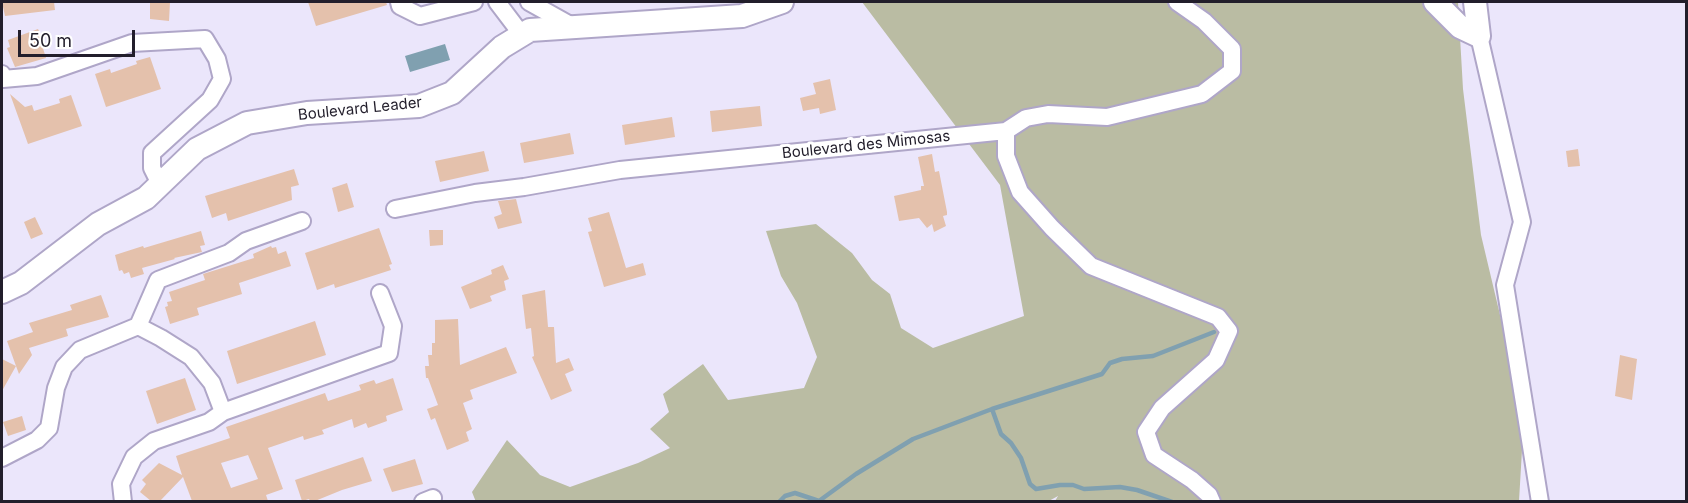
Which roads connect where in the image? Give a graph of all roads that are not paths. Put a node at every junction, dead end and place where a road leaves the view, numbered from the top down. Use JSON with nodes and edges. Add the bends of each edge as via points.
{"nodes":[{"id":1,"x":399,"y":2,"type":"edge"},
{"id":2,"x":474,"y":2,"type":"edge"},
{"id":3,"x":497,"y":2,"type":"edge"},
{"id":4,"x":529,"y":2,"type":"edge"},
{"id":5,"x":782,"y":2,"type":"edge"},
{"id":6,"x":1177,"y":2,"type":"edge"},
{"id":7,"x":1435,"y":2,"type":"edge"},
{"id":8,"x":1475,"y":2,"type":"edge"},
{"id":9,"x":572,"y":26,"type":"junction"},
{"id":10,"x":1479,"y":36,"type":"junction"},
{"id":11,"x":519,"y":37,"type":"junction"},
{"id":12,"x":2,"y":75,"type":"edge"},
{"id":13,"x":1006,"y":131,"type":"junction"},
{"id":14,"x":160,"y":184,"type":"junction"},
{"id":15,"x":395,"y":209,"type":"dead end"},
{"id":16,"x":302,"y":221,"type":"dead end"},
{"id":17,"x":11,"y":288,"type":"edge"},
{"id":18,"x":380,"y":293,"type":"dead end"},
{"id":19,"x":2,"y":305,"type":"edge"},
{"id":20,"x":138,"y":326,"type":"junction"},
{"id":21,"x":223,"y":412,"type":"junction"},
{"id":22,"x":2,"y":458,"type":"edge"},
{"id":23,"x":123,"y":501,"type":"edge"},
{"id":24,"x":1212,"y":501,"type":"edge"},
{"id":25,"x":1540,"y":501,"type":"edge"}],
"edges":[{"from":1,"to":2,"type":"street","via":[[420,16]]},
{"from":3,"to":11,"type":"street"},
{"from":4,"to":9,"type":"street"},
{"from":5,"to":9,"type":"street","name":"Boulevard Leader","via":[[742,16]]},
{"from":6,"to":13,"type":"street","name":"Boulevard des Mimosas","via":[[1204,21],[1232,49],[1232,71],[1202,94],[1107,117],[1048,114],[1026,118]]},
{"from":7,"to":10,"type":"street","via":[[1460,27]]},
{"from":8,"to":10,"type":"street"},
{"from":9,"to":11,"type":"street","name":"Boulevard Leader","via":[[530,30]]},
{"from":10,"to":25,"type":"street","via":[[1522,222],[1505,285]]},
{"from":11,"to":14,"type":"street","name":"Boulevard Leader","via":[[502,47],[452,93],[419,105],[247,123],[197,149]]},
{"from":12,"to":14,"type":"street","via":[[3,79],[37,76],[132,43],[205,39],[217,59],[222,79],[210,100],[152,153],[152,168]]},
{"from":13,"to":15,"type":"street","name":"Boulevard des Mimosas","via":[[620,170]]},
{"from":13,"to":24,"type":"street","via":[[1006,156],[1020,192],[1091,266],[1218,317],[1229,331],[1216,360],[1162,408],[1146,432],[1154,455],[1192,480]]},
{"from":14,"to":17,"type":"street","name":"Boulevard Leader","via":[[146,198],[98,224]]},
{"from":16,"to":20,"type":"street","via":[[158,280]]},
{"from":17,"to":19,"type":"street"},
{"from":18,"to":21,"type":"street","via":[[393,326],[388,353]]},
{"from":20,"to":21,"type":"street","via":[[191,357],[212,383]]},
{"from":20,"to":22,"type":"street","via":[[80,350],[64,367],[49,428],[37,440]]},
{"from":21,"to":23,"type":"street","via":[[209,422],[154,441],[134,457],[121,484]]}]}
